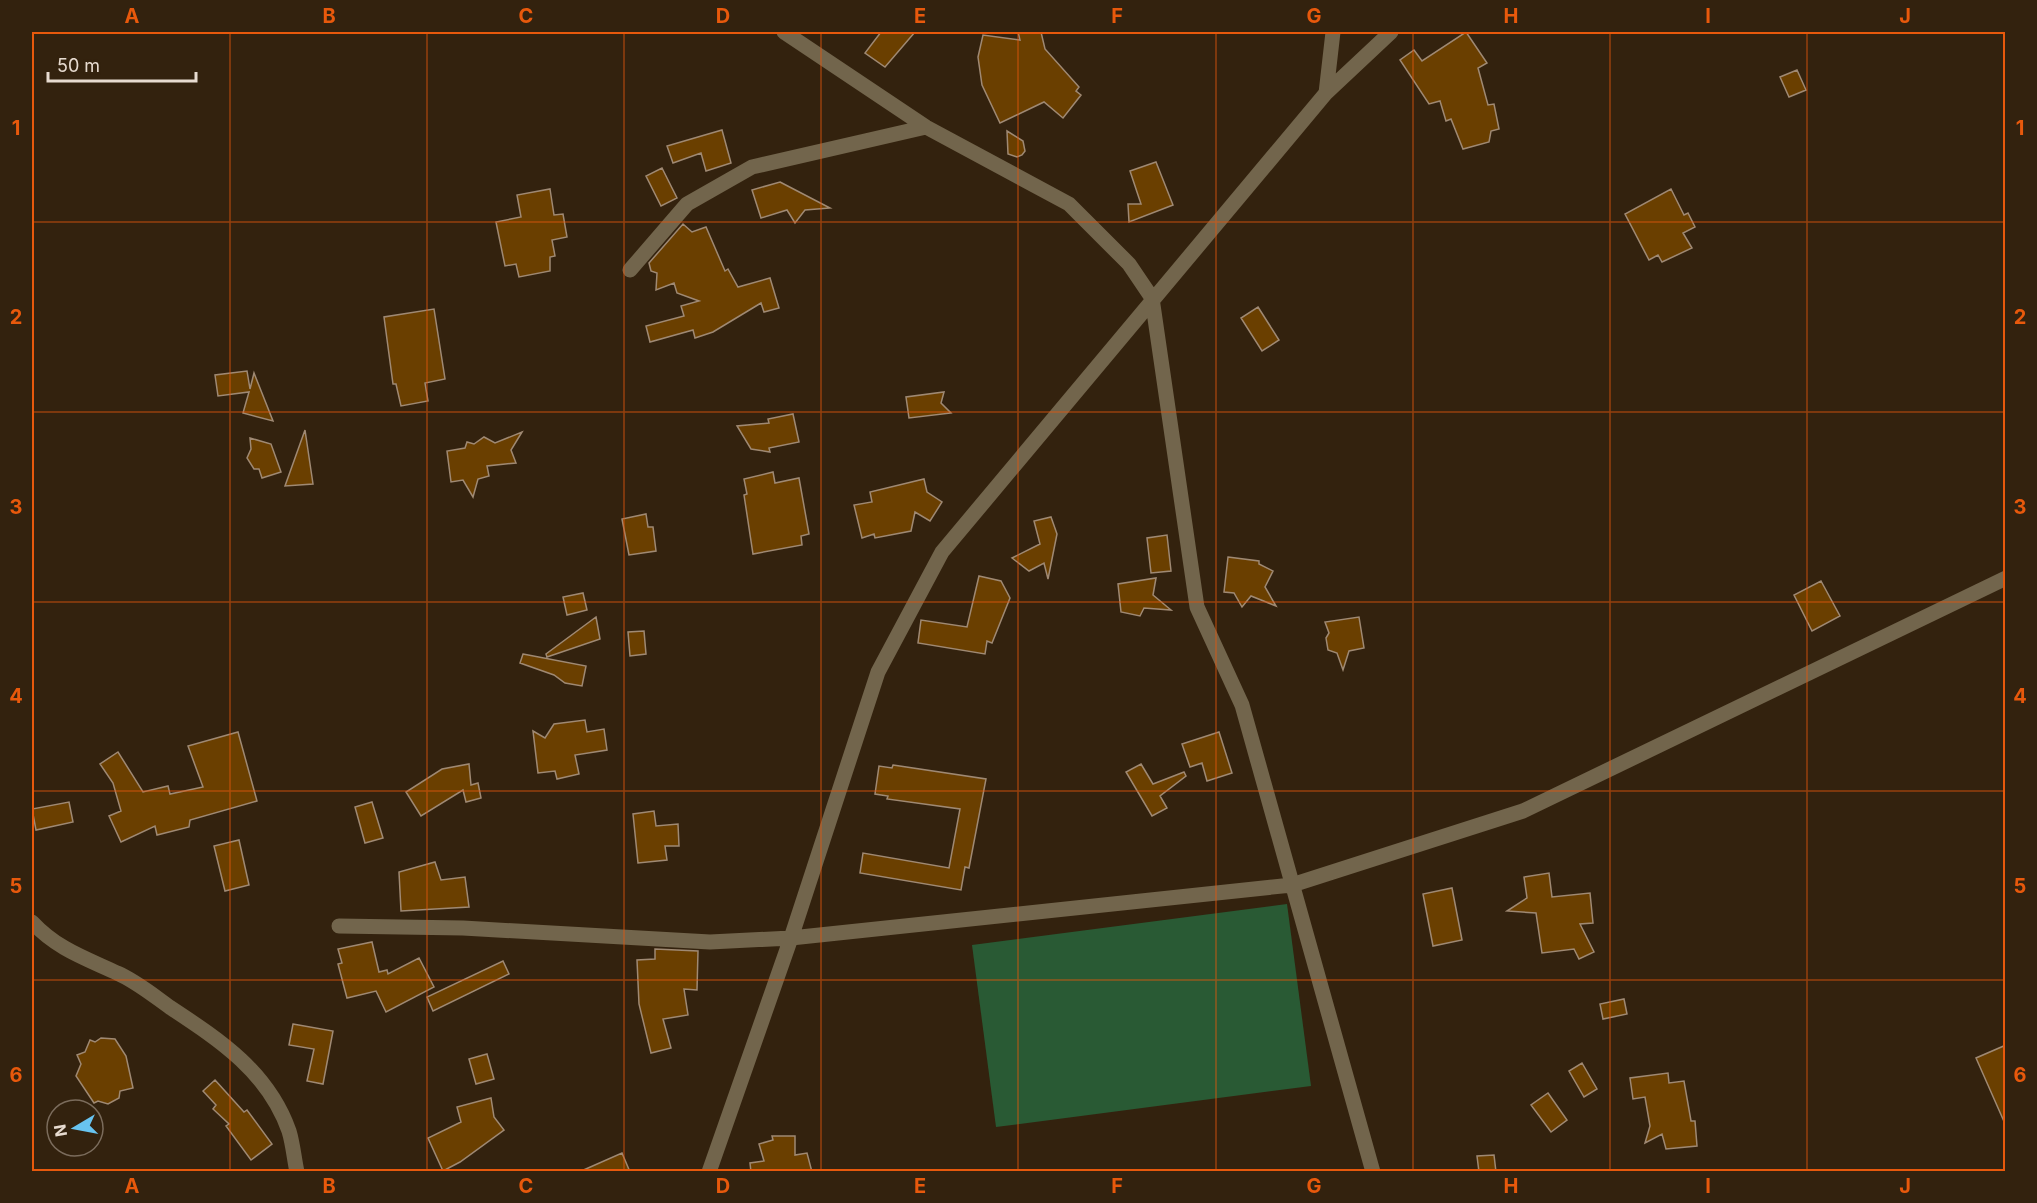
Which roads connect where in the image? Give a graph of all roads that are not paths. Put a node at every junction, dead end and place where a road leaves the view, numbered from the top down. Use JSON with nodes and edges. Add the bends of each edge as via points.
{"nodes":[{"id":1,"x":784,"y":32,"type":"edge"},
{"id":2,"x":1333,"y":32,"type":"edge"},
{"id":3,"x":1391,"y":32,"type":"edge"},
{"id":4,"x":1326,"y":93,"type":"junction"},
{"id":5,"x":926,"y":127,"type":"junction"},
{"id":6,"x":630,"y":270,"type":"dead end"},
{"id":7,"x":1152,"y":298,"type":"junction"},
{"id":8,"x":2006,"y":578,"type":"edge"},
{"id":9,"x":1292,"y":885,"type":"junction"},
{"id":10,"x":32,"y":922,"type":"edge"},
{"id":11,"x":339,"y":926,"type":"dead end"},
{"id":12,"x":791,"y":938,"type":"junction"},
{"id":13,"x":297,"y":1172,"type":"edge"},
{"id":14,"x":710,"y":1172,"type":"edge"},
{"id":15,"x":1373,"y":1172,"type":"edge"}],
"edges":[{"from":1,"to":5,"type":"street"},
{"from":2,"to":4,"type":"street"},
{"from":3,"to":4,"type":"street"},
{"from":4,"to":7,"type":"street"},
{"from":5,"to":6,"type":"street","via":[[752,167],[687,204]]},
{"from":5,"to":7,"type":"street","via":[[1069,204],[1129,264]]},
{"from":7,"to":9,"type":"street","via":[[1197,607],[1242,705]]},
{"from":7,"to":12,"type":"street","via":[[942,552],[878,672]]},
{"from":8,"to":9,"type":"street","via":[[1524,812]]},
{"from":9,"to":12,"type":"street"},
{"from":9,"to":15,"type":"street"},
{"from":10,"to":13,"type":"street","via":[[49,940],[119,973],[249,1065],[289,1131]]},
{"from":11,"to":12,"type":"street","via":[[463,928],[710,942]]},
{"from":12,"to":14,"type":"street"}]}
